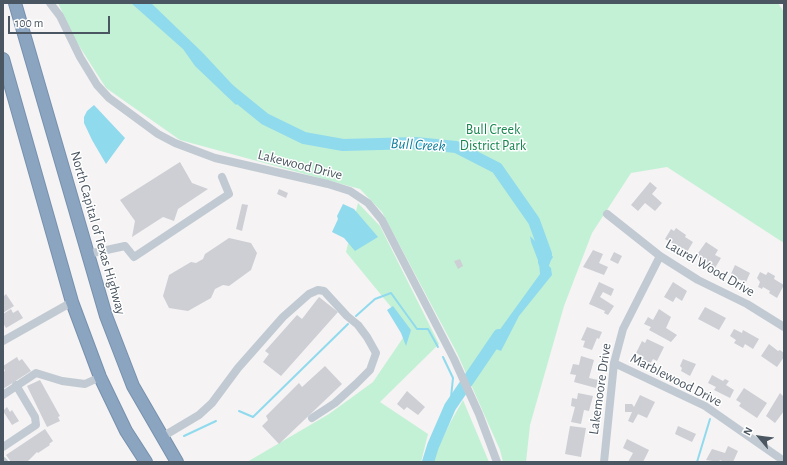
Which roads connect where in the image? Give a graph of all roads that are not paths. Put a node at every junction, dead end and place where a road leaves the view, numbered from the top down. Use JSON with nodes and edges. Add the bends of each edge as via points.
{"nodes":[{"id":1,"x":15,"y":3,"type":"edge"},
{"id":2,"x":50,"y":3,"type":"edge"},
{"id":3,"x":3,"y":59,"type":"edge"},
{"id":4,"x":222,"y":177,"type":"dead end"},
{"id":5,"x":607,"y":214,"type":"dead end"},
{"id":6,"x":88,"y":254,"type":"junction"},
{"id":7,"x":660,"y":256,"type":"junction"},
{"id":8,"x":72,"y":302,"type":"junction"},
{"id":9,"x":784,"y":327,"type":"edge"},
{"id":10,"x":3,"y":341,"type":"edge"},
{"id":11,"x":614,"y":363,"type":"junction"},
{"id":12,"x":100,"y":377,"type":"junction"},
{"id":13,"x":16,"y":385,"type":"junction"},
{"id":14,"x":3,"y":395,"type":"edge"},
{"id":15,"x":312,"y":418,"type":"dead end"},
{"id":16,"x":162,"y":437,"type":"junction"},
{"id":17,"x":3,"y":447,"type":"edge"},
{"id":18,"x":146,"y":462,"type":"edge"},
{"id":19,"x":177,"y":462,"type":"edge"},
{"id":20,"x":497,"y":462,"type":"edge"},
{"id":21,"x":604,"y":462,"type":"edge"},
{"id":22,"x":784,"y":462,"type":"edge"}],
"edges":[{"from":1,"to":6,"type":"highway","name":"North Capital of Texas Highway"},
{"from":2,"to":20,"type":"street","name":"Lakewood Drive","via":[[60,16],[97,85],[109,98],[158,134],[215,158],[350,191],[368,203],[382,220],[454,359]]},
{"from":3,"to":8,"type":"highway"},
{"from":4,"to":6,"type":"street","via":[[229,194],[134,257],[125,246]]},
{"from":5,"to":7,"type":"street","name":"Laurel Wood Drive"},
{"from":6,"to":16,"type":"highway","name":"North Capital of Texas Highway","via":[[106,316],[133,386]]},
{"from":7,"to":9,"type":"street","name":"Laurel Wood Drive"},
{"from":7,"to":11,"type":"street","name":"Lakemoore Drive","via":[[623,329]]},
{"from":8,"to":10,"type":"street"},
{"from":8,"to":12,"type":"highway"},
{"from":11,"to":21,"type":"street","name":"Lakemoore Drive"},
{"from":11,"to":22,"type":"street","name":"Marblewood Drive","via":[[705,406]]},
{"from":12,"to":13,"type":"street","via":[[85,384],[62,381],[36,373]]},
{"from":12,"to":18,"type":"highway","via":[[126,431]]},
{"from":13,"to":14,"type":"street"},
{"from":13,"to":17,"type":"street","via":[[36,424]]},
{"from":15,"to":16,"type":"street","via":[[335,403],[370,370],[376,353],[358,324],[324,291],[318,290],[309,294],[283,317],[238,368],[212,403],[199,415]]},
{"from":16,"to":19,"type":"highway","name":"North Capital of Texas Highway"}]}
